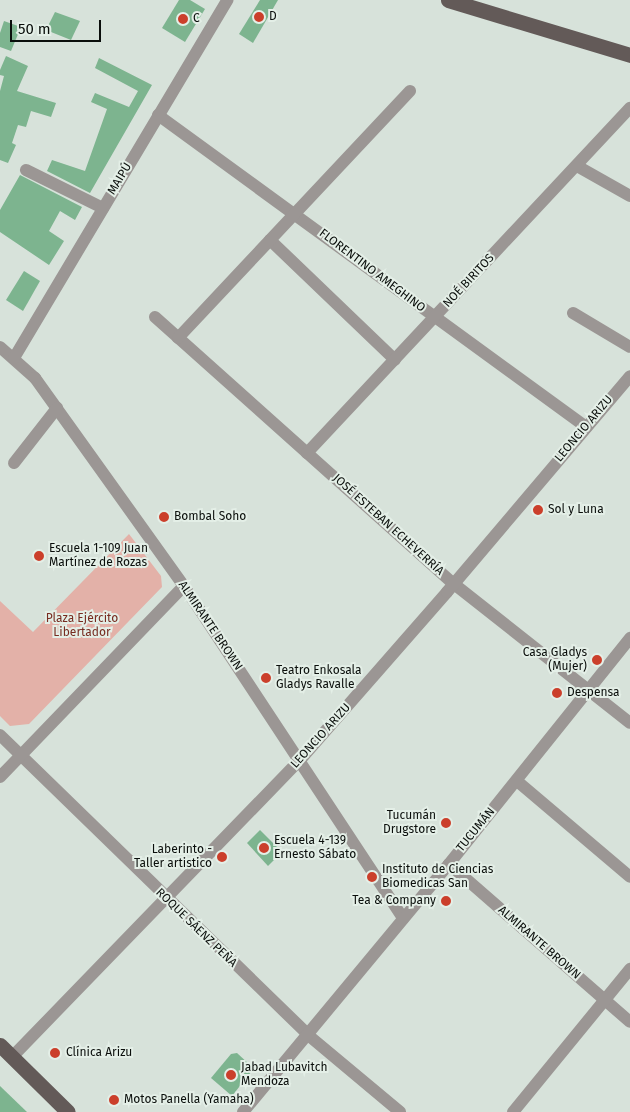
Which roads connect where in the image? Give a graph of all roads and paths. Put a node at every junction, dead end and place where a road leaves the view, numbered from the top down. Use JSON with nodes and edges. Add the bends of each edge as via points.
{"nodes":[{"id":1,"x":227,"y":0,"type":"edge"},
{"id":2,"x":448,"y":0,"type":"edge"},
{"id":3,"x":630,"y":55,"type":"edge"},
{"id":4,"x":410,"y":91,"type":"dead end"},
{"id":5,"x":630,"y":108,"type":"edge"},
{"id":6,"x":158,"y":115,"type":"junction"},
{"id":7,"x":577,"y":166,"type":"junction"},
{"id":8,"x":26,"y":170,"type":"dead end"},
{"id":9,"x":630,"y":196,"type":"edge"},
{"id":10,"x":103,"y":208,"type":"junction"},
{"id":11,"x":295,"y":214,"type":"junction"},
{"id":12,"x":270,"y":240,"type":"junction"},
{"id":13,"x":573,"y":313,"type":"dead end"},
{"id":14,"x":155,"y":317,"type":"dead end"},
{"id":15,"x":434,"y":318,"type":"junction"},
{"id":16,"x":178,"y":338,"type":"junction"},
{"id":17,"x":0,"y":346,"type":"edge"},
{"id":18,"x":630,"y":346,"type":"edge"},
{"id":19,"x":14,"y":358,"type":"junction"},
{"id":20,"x":395,"y":360,"type":"junction"},
{"id":21,"x":630,"y":376,"type":"edge"},
{"id":22,"x":57,"y":408,"type":"junction"},
{"id":23,"x":586,"y":427,"type":"junction"},
{"id":24,"x":307,"y":453,"type":"junction"},
{"id":25,"x":14,"y":463,"type":"dead end"},
{"id":26,"x":454,"y":584,"type":"junction"},
{"id":27,"x":184,"y":586,"type":"junction"},
{"id":28,"x":630,"y":638,"type":"edge"},
{"id":29,"x":588,"y":691,"type":"junction"},
{"id":30,"x":630,"y":723,"type":"edge"},
{"id":31,"x":0,"y":735,"type":"edge"},
{"id":32,"x":21,"y":756,"type":"junction"},
{"id":33,"x":300,"y":760,"type":"junction"},
{"id":34,"x":0,"y":776,"type":"edge"},
{"id":35,"x":516,"y":781,"type":"junction"},
{"id":36,"x":449,"y":864,"type":"junction"},
{"id":37,"x":630,"y":877,"type":"edge"},
{"id":38,"x":167,"y":900,"type":"junction"},
{"id":39,"x":403,"y":918,"type":"junction"},
{"id":40,"x":630,"y":969,"type":"edge"},
{"id":41,"x":605,"y":1000,"type":"junction"},
{"id":42,"x":630,"y":1022,"type":"edge"},
{"id":43,"x":308,"y":1035,"type":"junction"},
{"id":44,"x":0,"y":1045,"type":"edge"},
{"id":45,"x":12,"y":1057,"type":"junction"},
{"id":46,"x":68,"y":1112,"type":"edge"},
{"id":47,"x":243,"y":1112,"type":"edge"},
{"id":48,"x":400,"y":1112,"type":"edge"},
{"id":49,"x":513,"y":1112,"type":"edge"}],
"edges":[{"from":1,"to":6,"type":"street","name":"MAIPÚ"},
{"from":2,"to":3,"type":"main road"},
{"from":4,"to":11,"type":"street"},
{"from":5,"to":7,"type":"street","name":"NOÉ BIRITOS"},
{"from":6,"to":10,"type":"street","name":"MAIPÚ"},
{"from":6,"to":11,"type":"street","name":"FLORENTINO AMEGHINO"},
{"from":7,"to":9,"type":"street"},
{"from":7,"to":15,"type":"street","name":"NOÉ BIRITOS"},
{"from":8,"to":10,"type":"street"},
{"from":10,"to":19,"type":"street","name":"MAIPÚ"},
{"from":11,"to":12,"type":"street"},
{"from":11,"to":15,"type":"street","name":"FLORENTINO AMEGHINO"},
{"from":12,"to":16,"type":"street"},
{"from":12,"to":20,"type":"street"},
{"from":13,"to":18,"type":"street"},
{"from":14,"to":16,"type":"street","name":"JOSÉ ESTEBAN ECHEVERRÍA"},
{"from":15,"to":20,"type":"street","name":"NOÉ BIRITOS"},
{"from":15,"to":23,"type":"street","name":"FLORENTINO AMEGHINO"},
{"from":16,"to":24,"type":"street","name":"JOSÉ ESTEBAN ECHEVERRÍA"},
{"from":17,"to":19,"type":"street","name":"ALMIRANTE BROWN"},
{"from":19,"to":22,"type":"street","name":"ALMIRANTE BROWN","via":[[30,372]]},
{"from":20,"to":24,"type":"street","name":"NOÉ BIRITOS"},
{"from":21,"to":23,"type":"street","name":"LEONCIO ARIZU"},
{"from":22,"to":25,"type":"street"},
{"from":22,"to":27,"type":"street","name":"ALMIRANTE BROWN"},
{"from":23,"to":26,"type":"street","name":"LEONCIO ARIZU"},
{"from":24,"to":26,"type":"street","name":"JOSÉ ESTEBAN ECHEVERRÍA"},
{"from":26,"to":29,"type":"street","name":"JOSÉ ESTEBAN ECHEVERRÍA"},
{"from":26,"to":33,"type":"street","name":"LEONCIO ARIZU"},
{"from":27,"to":32,"type":"street"},
{"from":27,"to":33,"type":"street","name":"ALMIRANTE BROWN"},
{"from":28,"to":29,"type":"street","name":"TUCUMÁN"},
{"from":29,"to":30,"type":"street","name":"JOSÉ ESTEBAN ECHEVERRÍA"},
{"from":29,"to":35,"type":"street","name":"TUCUMÁN"},
{"from":31,"to":32,"type":"street","name":"ROQUE SÁENZ PEÑA"},
{"from":32,"to":34,"type":"street"},
{"from":32,"to":38,"type":"street","name":"ROQUE SÁENZ PEÑA"},
{"from":33,"to":38,"type":"street","name":"LEONCIO ARIZU"},
{"from":33,"to":39,"type":"street","name":"ALMIRANTE BROWN"},
{"from":35,"to":36,"type":"street","name":"TUCUMÁN"},
{"from":35,"to":37,"type":"street"},
{"from":36,"to":39,"type":"street","name":"TUCUMÁN"},
{"from":36,"to":41,"type":"street","name":"ALMIRANTE BROWN"},
{"from":38,"to":43,"type":"street","name":"ROQUE SÁENZ PEÑA"},
{"from":38,"to":45,"type":"street","name":"LEONCIO ARIZU"},
{"from":39,"to":43,"type":"street","name":"TUCUMÁN"},
{"from":40,"to":41,"type":"street"},
{"from":41,"to":42,"type":"street","name":"ALMIRANTE BROWN"},
{"from":41,"to":49,"type":"street"},
{"from":43,"to":47,"type":"street","name":"TUCUMÁN"},
{"from":43,"to":48,"type":"street","name":"ROQUE SÁENZ PEÑA"},
{"from":44,"to":45,"type":"main road"},
{"from":45,"to":46,"type":"main road"}]}
